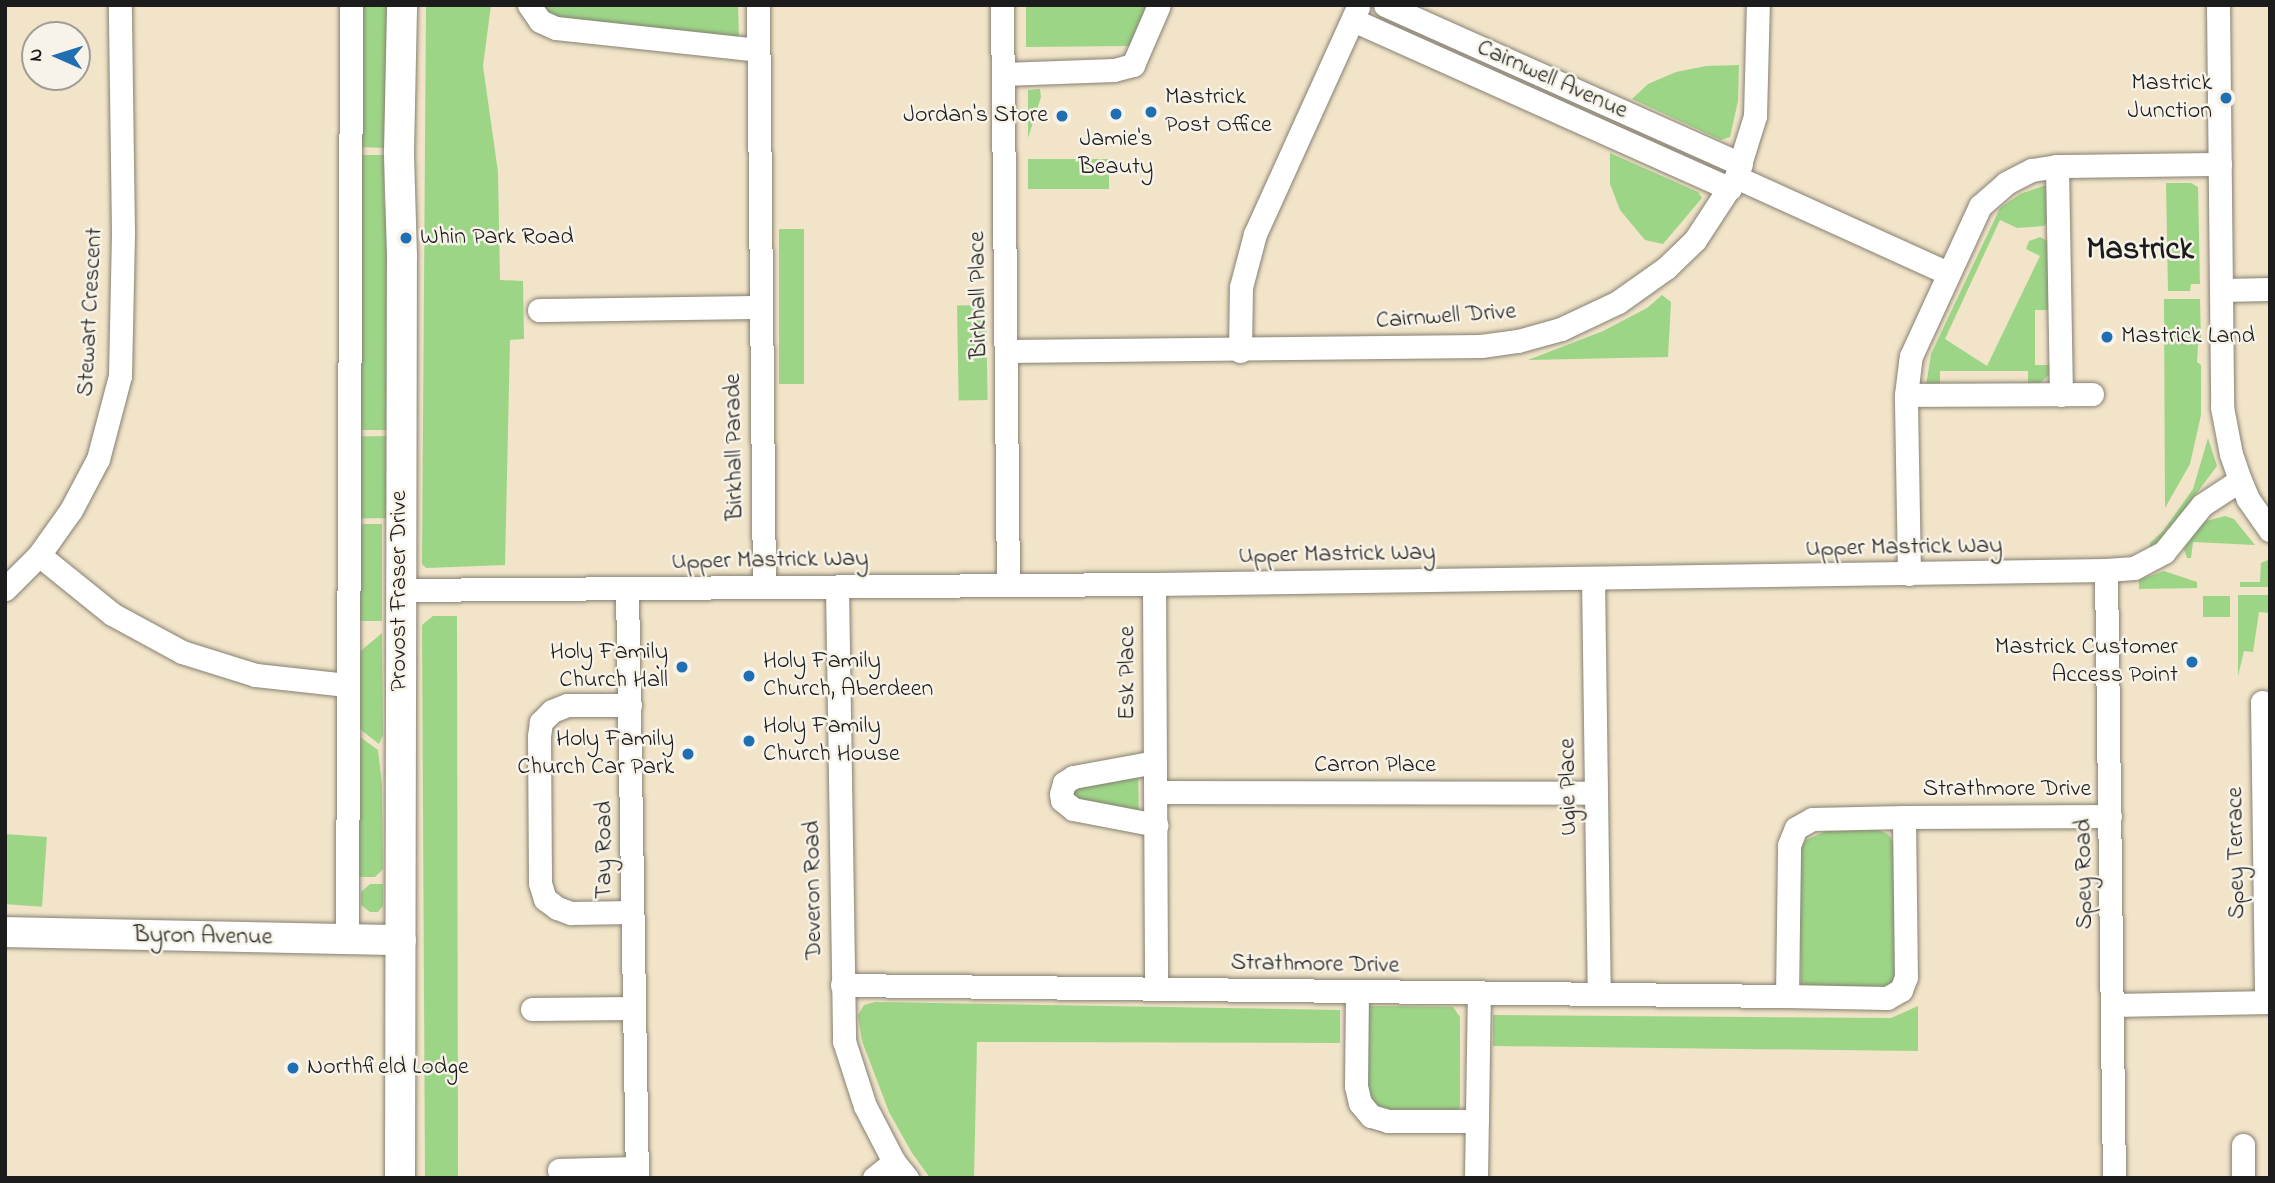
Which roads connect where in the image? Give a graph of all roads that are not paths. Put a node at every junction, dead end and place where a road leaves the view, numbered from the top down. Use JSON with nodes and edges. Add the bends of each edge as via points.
{"nodes":[{"id":1,"x":120,"y":5,"type":"edge"},
{"id":2,"x":351,"y":5,"type":"edge"},
{"id":3,"x":402,"y":5,"type":"edge"},
{"id":4,"x":529,"y":5,"type":"edge"},
{"id":5,"x":758,"y":5,"type":"edge"},
{"id":6,"x":1002,"y":5,"type":"edge"},
{"id":7,"x":1159,"y":5,"type":"edge"},
{"id":8,"x":1385,"y":5,"type":"edge"},
{"id":9,"x":1758,"y":5,"type":"edge"},
{"id":10,"x":2218,"y":5,"type":"edge"},
{"id":11,"x":1356,"y":9,"type":"edge"},
{"id":12,"x":758,"y":50,"type":"junction"},
{"id":13,"x":1003,"y":74,"type":"junction"},
{"id":14,"x":2220,"y":164,"type":"junction"},
{"id":15,"x":2057,"y":166,"type":"junction"},
{"id":16,"x":1735,"y":177,"type":"junction"},
{"id":17,"x":1948,"y":273,"type":"junction"},
{"id":18,"x":2270,"y":289,"type":"edge"},
{"id":19,"x":2223,"y":290,"type":"junction"},
{"id":20,"x":760,"y":307,"type":"junction"},
{"id":21,"x":539,"y":310,"type":"dead end"},
{"id":22,"x":1006,"y":351,"type":"junction"},
{"id":23,"x":1240,"y":351,"type":"junction"},
{"id":24,"x":2092,"y":394,"type":"dead end"},
{"id":25,"x":1906,"y":395,"type":"junction"},
{"id":26,"x":2061,"y":395,"type":"junction"},
{"id":27,"x":2240,"y":481,"type":"junction"},
{"id":28,"x":2270,"y":530,"type":"edge"},
{"id":29,"x":39,"y":555,"type":"junction"},
{"id":30,"x":2106,"y":570,"type":"junction"},
{"id":31,"x":1909,"y":574,"type":"junction"},
{"id":32,"x":1593,"y":578,"type":"junction"},
{"id":33,"x":1154,"y":584,"type":"junction"},
{"id":34,"x":1009,"y":585,"type":"junction"},
{"id":35,"x":764,"y":587,"type":"junction"},
{"id":36,"x":837,"y":587,"type":"junction"},
{"id":37,"x":5,"y":589,"type":"edge"},
{"id":38,"x":627,"y":589,"type":"junction"},
{"id":39,"x":400,"y":590,"type":"junction"},
{"id":40,"x":346,"y":685,"type":"junction"},
{"id":41,"x":2262,"y":702,"type":"dead end"},
{"id":42,"x":630,"y":705,"type":"junction"},
{"id":43,"x":1155,"y":762,"type":"junction"},
{"id":44,"x":1156,"y":792,"type":"junction"},
{"id":45,"x":1595,"y":793,"type":"junction"},
{"id":46,"x":2110,"y":816,"type":"junction"},
{"id":47,"x":1904,"y":817,"type":"junction"},
{"id":48,"x":1156,"y":825,"type":"junction"},
{"id":49,"x":632,"y":912,"type":"junction"},
{"id":50,"x":5,"y":932,"type":"edge"},
{"id":51,"x":347,"y":939,"type":"junction"},
{"id":52,"x":401,"y":940,"type":"junction"},
{"id":53,"x":842,"y":985,"type":"junction"},
{"id":54,"x":1156,"y":989,"type":"junction"},
{"id":55,"x":1357,"y":991,"type":"junction"},
{"id":56,"x":1479,"y":993,"type":"junction"},
{"id":57,"x":1599,"y":994,"type":"junction"},
{"id":58,"x":1787,"y":996,"type":"junction"},
{"id":59,"x":2268,"y":1002,"type":"edge"},
{"id":60,"x":2113,"y":1005,"type":"junction"},
{"id":61,"x":633,"y":1008,"type":"junction"},
{"id":62,"x":532,"y":1009,"type":"dead end"},
{"id":63,"x":1477,"y":1121,"type":"junction"},
{"id":64,"x":2243,"y":1145,"type":"dead end"},
{"id":65,"x":559,"y":1170,"type":"dead end"},
{"id":66,"x":900,"y":1170,"type":"edge"},
{"id":67,"x":636,"y":1173,"type":"edge"},
{"id":68,"x":400,"y":1178,"type":"edge"},
{"id":69,"x":874,"y":1178,"type":"edge"},
{"id":70,"x":1476,"y":1178,"type":"edge"},
{"id":71,"x":2114,"y":1178,"type":"edge"},
{"id":72,"x":2243,"y":1178,"type":"edge"}],
"edges":[{"from":1,"to":29,"type":"street","name":"Stewart Crescent","via":[[120,376],[98,459],[71,510]]},
{"from":2,"to":40,"type":"street"},
{"from":3,"to":39,"type":"street","name":"Provost Fraser Drive"},
{"from":4,"to":12,"type":"street","via":[[540,21],[556,29]]},
{"from":5,"to":12,"type":"street","name":"Birkhall Parade"},
{"from":6,"to":13,"type":"street","name":"Birkhall Place"},
{"from":7,"to":13,"type":"street","via":[[1133,65],[1114,70]]},
{"from":8,"to":16,"type":"street","name":"Cairnwell Avenue"},
{"from":9,"to":16,"type":"street","name":"Cairnwell Drive","via":[[1755,116]]},
{"from":10,"to":14,"type":"street"},
{"from":11,"to":16,"type":"street","name":"Cairnwell Avenue"},
{"from":11,"to":23,"type":"street","via":[[1255,234],[1241,287]]},
{"from":12,"to":20,"type":"street","name":"Birkhall Parade"},
{"from":13,"to":22,"type":"street","name":"Birkhall Place"},
{"from":14,"to":15,"type":"street"},
{"from":14,"to":19,"type":"street"},
{"from":15,"to":17,"type":"street","via":[[2032,170],[2006,183],[1980,206]]},
{"from":15,"to":26,"type":"street"},
{"from":16,"to":17,"type":"street","name":"Cairnwell Avenue"},
{"from":16,"to":23,"type":"street","name":"Cairnwell Drive","via":[[1695,240],[1666,268],[1618,302],[1561,329],[1480,346]]},
{"from":17,"to":25,"type":"street","via":[[1911,356]]},
{"from":18,"to":19,"type":"street"},
{"from":19,"to":27,"type":"street","via":[[2222,407]]},
{"from":20,"to":21,"type":"street"},
{"from":20,"to":35,"type":"street","name":"Birkhall Parade"},
{"from":22,"to":23,"type":"street","name":"Cairnwell Drive"},
{"from":22,"to":34,"type":"street","name":"Birkhall Place"},
{"from":24,"to":26,"type":"street"},
{"from":25,"to":26,"type":"street"},
{"from":25,"to":31,"type":"street"},
{"from":27,"to":28,"type":"street"},
{"from":27,"to":30,"type":"street","name":"Upper Mastrick Way","via":[[2202,505],[2164,552],[2134,568]]},
{"from":29,"to":37,"type":"street","name":"Stewart Crescent"},
{"from":29,"to":40,"type":"street","via":[[113,614],[182,652],[256,675]]},
{"from":30,"to":31,"type":"street","name":"Upper Mastrick Way"},
{"from":30,"to":46,"type":"street","name":"Spey Road"},
{"from":31,"to":32,"type":"street","name":"Upper Mastrick Way"},
{"from":32,"to":33,"type":"street","name":"Upper Mastrick Way"},
{"from":32,"to":45,"type":"street","name":"Ugie Place"},
{"from":33,"to":34,"type":"street","name":"Upper Mastrick Way"},
{"from":33,"to":43,"type":"street","name":"Esk Place"},
{"from":34,"to":36,"type":"street","name":"Upper Mastrick Way"},
{"from":35,"to":36,"type":"street","name":"Upper Mastrick Way"},
{"from":35,"to":38,"type":"street","name":"Upper Mastrick Way"},
{"from":36,"to":53,"type":"street","name":"Deveron Road"},
{"from":38,"to":39,"type":"street","name":"Upper Mastrick Way"},
{"from":38,"to":42,"type":"street","name":"Tay Road"},
{"from":39,"to":52,"type":"street","name":"Provost Fraser Drive"},
{"from":40,"to":51,"type":"street"},
{"from":41,"to":59,"type":"street","name":"Spey Terrace"},
{"from":42,"to":49,"type":"street","name":"Tay Road"},
{"from":42,"to":49,"type":"street","name":"Tay Road","via":[[567,705],[552,710],[541,722],[539,856],[545,898],[557,908],[571,913]]},
{"from":43,"to":44,"type":"street","name":"Esk Place"},
{"from":43,"to":48,"type":"street","via":[[1073,777],[1064,783],[1060,794],[1073,808]]},
{"from":44,"to":45,"type":"street","name":"Carron Place"},
{"from":44,"to":48,"type":"street","name":"Esk Place"},
{"from":45,"to":57,"type":"street","name":"Ugie Place"},
{"from":46,"to":47,"type":"street","name":"Strathmore Drive"},
{"from":46,"to":60,"type":"street","name":"Spey Road"},
{"from":47,"to":58,"type":"street","name":"Strathmore Drive","via":[[1812,819],[1796,828],[1788,845]]},
{"from":47,"to":58,"type":"street","name":"Strathmore Drive","via":[[1906,977],[1901,990],[1887,998]]},
{"from":48,"to":54,"type":"street","name":"Esk Place"},
{"from":49,"to":61,"type":"street","name":"Tay Road"},
{"from":50,"to":51,"type":"street","name":"Byron Avenue"},
{"from":51,"to":52,"type":"street","name":"Byron Avenue"},
{"from":52,"to":68,"type":"street","name":"Provost Fraser Drive"},
{"from":53,"to":54,"type":"street","name":"Strathmore Drive"},
{"from":53,"to":66,"type":"street","name":"Deveron Road","via":[[844,1041],[864,1106]]},
{"from":54,"to":55,"type":"street","name":"Strathmore Drive"},
{"from":55,"to":56,"type":"street","name":"Strathmore Drive"},
{"from":55,"to":63,"type":"street","via":[[1356,1086],[1360,1103],[1371,1116],[1388,1121]]},
{"from":56,"to":57,"type":"street","name":"Strathmore Drive"},
{"from":56,"to":63,"type":"street"},
{"from":57,"to":58,"type":"street","name":"Strathmore Drive"},
{"from":59,"to":60,"type":"street","name":"Spey Terrace"},
{"from":60,"to":71,"type":"street","name":"Spey Road"},
{"from":61,"to":62,"type":"street"},
{"from":61,"to":67,"type":"street","name":"Tay Road"},
{"from":63,"to":70,"type":"street"},
{"from":64,"to":72,"type":"street"},
{"from":65,"to":67,"type":"street","name":"Tay Road"},
{"from":66,"to":69,"type":"street"}]}
